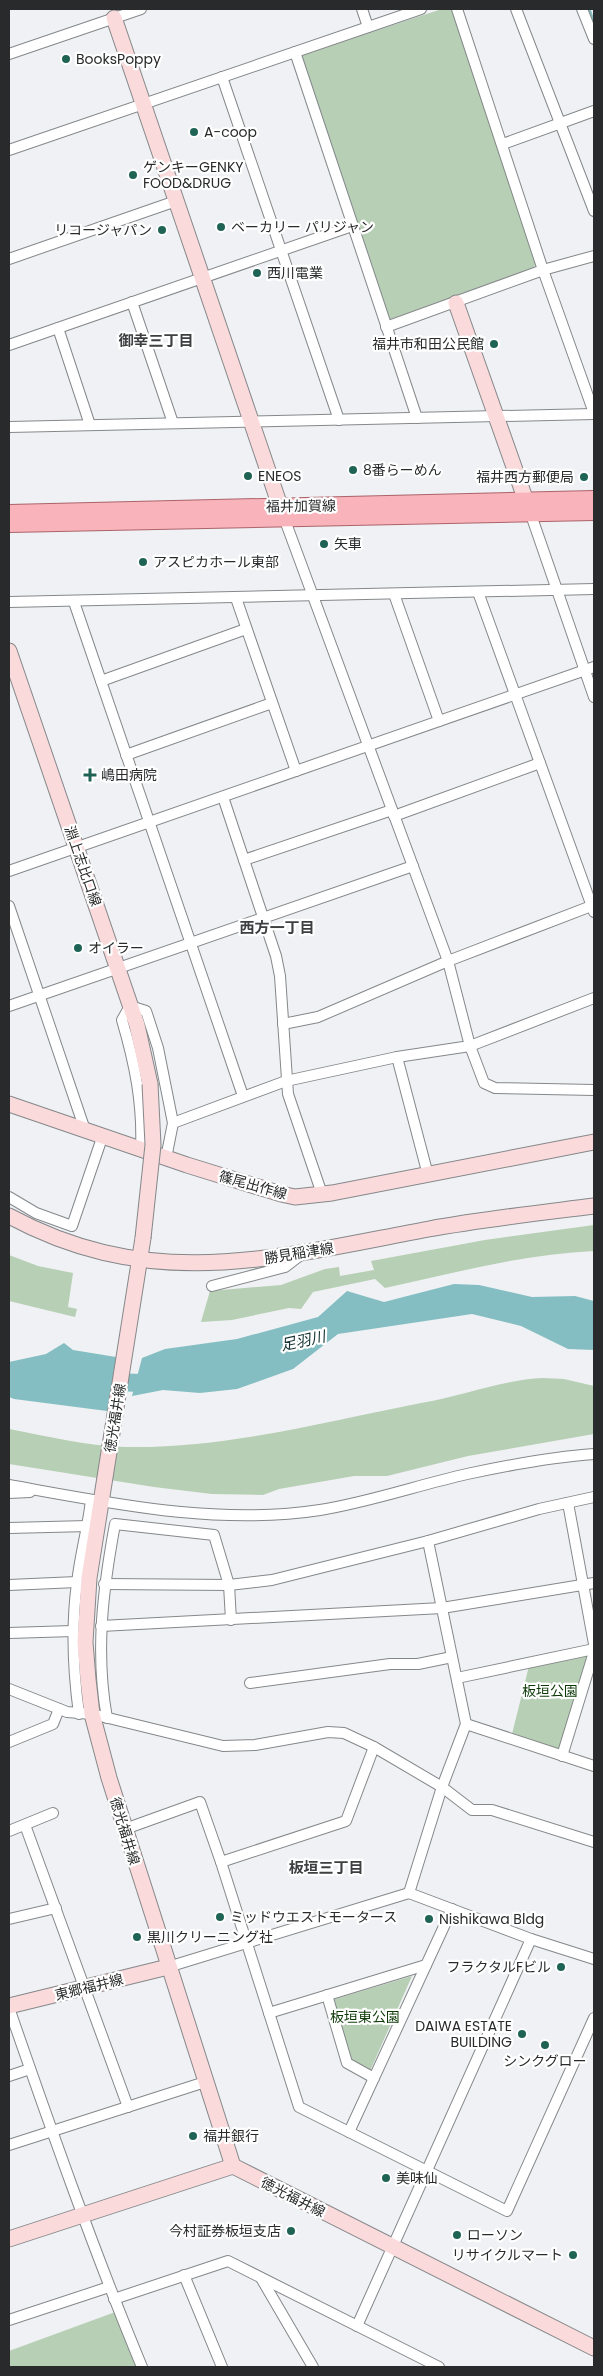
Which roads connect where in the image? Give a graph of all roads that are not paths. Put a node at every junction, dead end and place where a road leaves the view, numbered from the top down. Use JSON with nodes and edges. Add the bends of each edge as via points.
{"nodes":[{"id":1,"x":141,"y":9,"type":"edge"},
{"id":2,"x":362,"y":9,"type":"edge"},
{"id":3,"x":421,"y":9,"type":"edge"},
{"id":4,"x":457,"y":9,"type":"edge"},
{"id":5,"x":516,"y":9,"type":"edge"},
{"id":6,"x":582,"y":9,"type":"edge"},
{"id":7,"x":112,"y":13,"type":"edge"},
{"id":8,"x":368,"y":27,"type":"junction"},
{"id":9,"x":593,"y":33,"type":"edge"},
{"id":10,"x":295,"y":52,"type":"junction"},
{"id":11,"x":9,"y":54,"type":"edge"},
{"id":12,"x":222,"y":77,"type":"junction"},
{"id":13,"x":143,"y":104,"type":"junction"},
{"id":14,"x":594,"y":111,"type":"edge"},
{"id":15,"x":560,"y":124,"type":"junction"},
{"id":16,"x":503,"y":144,"type":"junction"},
{"id":17,"x":9,"y":150,"type":"edge"},
{"id":18,"x":176,"y":201,"type":"junction"},
{"id":19,"x":594,"y":211,"type":"edge"},
{"id":20,"x":352,"y":226,"type":"junction"},
{"id":21,"x":281,"y":250,"type":"junction"},
{"id":22,"x":594,"y":256,"type":"edge"},
{"id":23,"x":9,"y":259,"type":"edge"},
{"id":24,"x":543,"y":270,"type":"junction"},
{"id":25,"x":202,"y":278,"type":"junction"},
{"id":26,"x":132,"y":302,"type":"junction"},
{"id":27,"x":456,"y":303,"type":"junction"},
{"id":28,"x":386,"y":327,"type":"junction"},
{"id":29,"x":58,"y":328,"type":"junction"},
{"id":30,"x":9,"y":345,"type":"edge"},
{"id":31,"x":594,"y":413,"type":"edge"},
{"id":32,"x":495,"y":416,"type":"junction"},
{"id":33,"x":417,"y":418,"type":"junction"},
{"id":34,"x":339,"y":420,"type":"junction"},
{"id":35,"x":251,"y":422,"type":"junction"},
{"id":36,"x":173,"y":423,"type":"junction"},
{"id":37,"x":90,"y":425,"type":"junction"},
{"id":38,"x":9,"y":427,"type":"edge"},
{"id":39,"x":594,"y":499,"type":"edge"},
{"id":40,"x":529,"y":507,"type":"junction"},
{"id":41,"x":594,"y":512,"type":"edge"},
{"id":42,"x":9,"y":513,"type":"edge"},
{"id":43,"x":282,"y":513,"type":"junction"},
{"id":44,"x":9,"y":524,"type":"edge"},
{"id":45,"x":594,"y":589,"type":"edge"},
{"id":46,"x":557,"y":590,"type":"junction"},
{"id":47,"x":478,"y":592,"type":"junction"},
{"id":48,"x":394,"y":594,"type":"junction"},
{"id":49,"x":313,"y":595,"type":"junction"},
{"id":50,"x":236,"y":598,"type":"junction"},
{"id":51,"x":9,"y":602,"type":"edge"},
{"id":52,"x":74,"y":602,"type":"junction"},
{"id":53,"x":246,"y":629,"type":"junction"},
{"id":54,"x":9,"y":651,"type":"edge"},
{"id":55,"x":590,"y":668,"type":"edge"},
{"id":56,"x":101,"y":681,"type":"junction"},
{"id":57,"x":515,"y":694,"type":"junction"},
{"id":58,"x":594,"y":697,"type":"edge"},
{"id":59,"x":272,"y":703,"type":"junction"},
{"id":60,"x":438,"y":721,"type":"junction"},
{"id":61,"x":368,"y":746,"type":"junction"},
{"id":62,"x":126,"y":755,"type":"junction"},
{"id":63,"x":540,"y":764,"type":"junction"},
{"id":64,"x":296,"y":771,"type":"junction"},
{"id":65,"x":223,"y":796,"type":"junction"},
{"id":66,"x":393,"y":813,"type":"junction"},
{"id":67,"x":149,"y":822,"type":"junction"},
{"id":68,"x":76,"y":848,"type":"junction"},
{"id":69,"x":244,"y":860,"type":"junction"},
{"id":70,"x":413,"y":866,"type":"junction"},
{"id":71,"x":9,"y":872,"type":"edge"},
{"id":72,"x":9,"y":906,"type":"edge"},
{"id":73,"x":594,"y":908,"type":"edge"},
{"id":74,"x":262,"y":918,"type":"junction"},
{"id":75,"x":191,"y":943,"type":"junction"},
{"id":76,"x":448,"y":961,"type":"junction"},
{"id":77,"x":118,"y":968,"type":"junction"},
{"id":78,"x":40,"y":995,"type":"junction"},
{"id":79,"x":594,"y":998,"type":"edge"},
{"id":80,"x":9,"y":1006,"type":"edge"},
{"id":81,"x":130,"y":1006,"type":"junction"},
{"id":82,"x":283,"y":1024,"type":"junction"},
{"id":83,"x":470,"y":1046,"type":"junction"},
{"id":84,"x":396,"y":1057,"type":"junction"},
{"id":85,"x":286,"y":1081,"type":"junction"},
{"id":86,"x":150,"y":1084,"type":"joint"},
{"id":87,"x":594,"y":1090,"type":"edge"},
{"id":88,"x":243,"y":1096,"type":"junction"},
{"id":89,"x":9,"y":1104,"type":"edge"},
{"id":90,"x":173,"y":1123,"type":"junction"},
{"id":91,"x":86,"y":1130,"type":"junction"},
{"id":92,"x":103,"y":1135,"type":"junction"},
{"id":93,"x":594,"y":1142,"type":"edge"},
{"id":94,"x":141,"y":1150,"type":"junction"},
{"id":95,"x":166,"y":1158,"type":"junction"},
{"id":96,"x":428,"y":1175,"type":"junction"},
{"id":97,"x":322,"y":1194,"type":"junction"},
{"id":98,"x":9,"y":1197,"type":"edge"},
{"id":99,"x":594,"y":1206,"type":"edge"},
{"id":100,"x":9,"y":1216,"type":"edge"},
{"id":101,"x":302,"y":1254,"type":"junction"},
{"id":102,"x":139,"y":1264,"type":"junction"},
{"id":103,"x":212,"y":1286,"type":"dead end"},
{"id":104,"x":594,"y":1454,"type":"edge"},
{"id":105,"x":9,"y":1485,"type":"edge"},
{"id":106,"x":38,"y":1490,"type":"junction"},
{"id":107,"x":9,"y":1493,"type":"edge"},
{"id":108,"x":594,"y":1497,"type":"edge"},
{"id":109,"x":99,"y":1503,"type":"junction"},
{"id":110,"x":568,"y":1503,"type":"junction"},
{"id":111,"x":88,"y":1526,"type":"junction"},
{"id":112,"x":9,"y":1528,"type":"edge"},
{"id":113,"x":428,"y":1540,"type":"junction"},
{"id":114,"x":77,"y":1582,"type":"junction"},
{"id":115,"x":594,"y":1583,"type":"edge"},
{"id":116,"x":104,"y":1584,"type":"junction"},
{"id":117,"x":9,"y":1585,"type":"edge"},
{"id":118,"x":229,"y":1585,"type":"junction"},
{"id":119,"x":582,"y":1585,"type":"junction"},
{"id":120,"x":442,"y":1608,"type":"junction"},
{"id":121,"x":231,"y":1620,"type":"junction"},
{"id":122,"x":101,"y":1626,"type":"junction"},
{"id":123,"x":73,"y":1631,"type":"junction"},
{"id":124,"x":9,"y":1633,"type":"edge"},
{"id":125,"x":594,"y":1644,"type":"edge"},
{"id":126,"x":594,"y":1650,"type":"edge"},
{"id":127,"x":452,"y":1657,"type":"junction"},
{"id":128,"x":456,"y":1678,"type":"junction"},
{"id":129,"x":250,"y":1683,"type":"dead end"},
{"id":130,"x":9,"y":1689,"type":"edge"},
{"id":131,"x":59,"y":1709,"type":"junction"},
{"id":132,"x":93,"y":1715,"type":"junction"},
{"id":133,"x":466,"y":1724,"type":"junction"},
{"id":134,"x":9,"y":1742,"type":"edge"},
{"id":135,"x":374,"y":1748,"type":"junction"},
{"id":136,"x":562,"y":1756,"type":"junction"},
{"id":137,"x":594,"y":1766,"type":"edge"},
{"id":138,"x":442,"y":1787,"type":"junction"},
{"id":139,"x":53,"y":1813,"type":"dead end"},
{"id":140,"x":25,"y":1825,"type":"junction"},
{"id":141,"x":125,"y":1829,"type":"junction"},
{"id":142,"x":9,"y":1831,"type":"edge"},
{"id":143,"x":594,"y":1842,"type":"edge"},
{"id":144,"x":221,"y":1862,"type":"junction"},
{"id":145,"x":408,"y":1893,"type":"junction"},
{"id":146,"x":56,"y":1908,"type":"junction"},
{"id":147,"x":452,"y":1909,"type":"junction"},
{"id":148,"x":9,"y":1919,"type":"edge"},
{"id":149,"x":531,"y":1939,"type":"junction"},
{"id":150,"x":246,"y":1944,"type":"junction"},
{"id":151,"x":594,"y":1959,"type":"edge"},
{"id":152,"x":426,"y":1965,"type":"junction"},
{"id":153,"x":168,"y":1967,"type":"junction"},
{"id":154,"x":84,"y":1989,"type":"junction"},
{"id":155,"x":327,"y":1995,"type":"junction"},
{"id":156,"x":9,"y":2008,"type":"edge"},
{"id":157,"x":269,"y":2013,"type":"junction"},
{"id":158,"x":594,"y":2018,"type":"edge"},
{"id":159,"x":30,"y":2069,"type":"junction"},
{"id":160,"x":9,"y":2076,"type":"edge"},
{"id":161,"x":374,"y":2078,"type":"junction"},
{"id":162,"x":205,"y":2082,"type":"junction"},
{"id":163,"x":128,"y":2107,"type":"junction"},
{"id":164,"x":52,"y":2132,"type":"junction"},
{"id":165,"x":349,"y":2132,"type":"junction"},
{"id":166,"x":9,"y":2146,"type":"edge"},
{"id":167,"x":233,"y":2166,"type":"junction"},
{"id":168,"x":428,"y":2171,"type":"junction"},
{"id":169,"x":83,"y":2215,"type":"junction"},
{"id":170,"x":9,"y":2240,"type":"edge"},
{"id":171,"x":393,"y":2248,"type":"junction"},
{"id":172,"x":184,"y":2276,"type":"junction"},
{"id":173,"x":260,"y":2277,"type":"junction"},
{"id":174,"x":109,"y":2287,"type":"junction"},
{"id":175,"x":114,"y":2299,"type":"junction"},
{"id":176,"x":9,"y":2320,"type":"edge"},
{"id":177,"x":357,"y":2326,"type":"junction"},
{"id":178,"x":594,"y":2348,"type":"edge"},
{"id":179,"x":142,"y":2367,"type":"edge"},
{"id":180,"x":222,"y":2367,"type":"edge"},
{"id":181,"x":313,"y":2367,"type":"edge"},
{"id":182,"x":439,"y":2367,"type":"edge"}],
"edges":[{"from":1,"to":7,"type":"street"},
{"from":2,"to":8,"type":"street"},
{"from":3,"to":8,"type":"street"},
{"from":4,"to":16,"type":"street"},
{"from":5,"to":15,"type":"street"},
{"from":6,"to":9,"type":"street"},
{"from":7,"to":11,"type":"street"},
{"from":7,"to":13,"type":"main road"},
{"from":8,"to":10,"type":"street"},
{"from":10,"to":12,"type":"street"},
{"from":10,"to":20,"type":"street"},
{"from":12,"to":13,"type":"street"},
{"from":12,"to":21,"type":"street"},
{"from":13,"to":17,"type":"street"},
{"from":13,"to":18,"type":"main road"},
{"from":14,"to":15,"type":"street"},
{"from":15,"to":16,"type":"street"},
{"from":15,"to":19,"type":"street"},
{"from":16,"to":24,"type":"street"},
{"from":18,"to":23,"type":"street"},
{"from":18,"to":25,"type":"main road"},
{"from":20,"to":21,"type":"street"},
{"from":20,"to":28,"type":"street"},
{"from":21,"to":25,"type":"street"},
{"from":21,"to":34,"type":"street"},
{"from":22,"to":24,"type":"street"},
{"from":24,"to":27,"type":"street"},
{"from":24,"to":31,"type":"street"},
{"from":25,"to":26,"type":"street"},
{"from":25,"to":35,"type":"main road"},
{"from":26,"to":29,"type":"street"},
{"from":26,"to":36,"type":"street"},
{"from":27,"to":28,"type":"street"},
{"from":27,"to":32,"type":"main road"},
{"from":28,"to":33,"type":"street"},
{"from":29,"to":30,"type":"street"},
{"from":29,"to":37,"type":"street"},
{"from":31,"to":32,"type":"street"},
{"from":32,"to":33,"type":"street"},
{"from":32,"to":40,"type":"main road"},
{"from":33,"to":34,"type":"street"},
{"from":34,"to":35,"type":"street"},
{"from":35,"to":36,"type":"street"},
{"from":35,"to":43,"type":"main road"},
{"from":36,"to":37,"type":"street"},
{"from":37,"to":38,"type":"street"},
{"from":39,"to":40,"type":"main road","name":"福井加賀線"},
{"from":40,"to":41,"type":"main road","name":"福井加賀線"},
{"from":40,"to":43,"type":"main road","name":"福井加賀線"},
{"from":40,"to":46,"type":"street"},
{"from":42,"to":43,"type":"main road","name":"福井加賀線"},
{"from":43,"to":44,"type":"main road","name":"福井加賀線"},
{"from":43,"to":49,"type":"street"},
{"from":45,"to":46,"type":"street"},
{"from":46,"to":47,"type":"street"},
{"from":46,"to":55,"type":"street"},
{"from":47,"to":48,"type":"street"},
{"from":47,"to":57,"type":"street"},
{"from":48,"to":49,"type":"street"},
{"from":48,"to":60,"type":"street"},
{"from":49,"to":50,"type":"street"},
{"from":49,"to":61,"type":"street"},
{"from":50,"to":52,"type":"street"},
{"from":50,"to":53,"type":"street"},
{"from":51,"to":52,"type":"street"},
{"from":52,"to":56,"type":"street"},
{"from":53,"to":56,"type":"street"},
{"from":53,"to":59,"type":"street"},
{"from":54,"to":68,"type":"main road","name":"淵上志比口線"},
{"from":55,"to":57,"type":"street"},
{"from":55,"to":58,"type":"street"},
{"from":56,"to":62,"type":"street"},
{"from":57,"to":60,"type":"street"},
{"from":57,"to":63,"type":"street"},
{"from":59,"to":62,"type":"street"},
{"from":59,"to":64,"type":"street"},
{"from":60,"to":61,"type":"street"},
{"from":61,"to":64,"type":"street"},
{"from":61,"to":66,"type":"street"},
{"from":62,"to":67,"type":"street"},
{"from":63,"to":66,"type":"street"},
{"from":63,"to":73,"type":"street"},
{"from":64,"to":65,"type":"street"},
{"from":65,"to":67,"type":"street"},
{"from":65,"to":69,"type":"street"},
{"from":66,"to":69,"type":"street"},
{"from":66,"to":70,"type":"street"},
{"from":67,"to":68,"type":"street"},
{"from":67,"to":75,"type":"street"},
{"from":68,"to":71,"type":"street"},
{"from":68,"to":77,"type":"main road","name":"淵上志比口線"},
{"from":69,"to":74,"type":"street"},
{"from":70,"to":74,"type":"street"},
{"from":70,"to":76,"type":"street"},
{"from":72,"to":78,"type":"street"},
{"from":73,"to":76,"type":"street"},
{"from":74,"to":75,"type":"street"},
{"from":74,"to":82,"type":"street","via":[[280,976]]},
{"from":75,"to":77,"type":"street"},
{"from":75,"to":88,"type":"street"},
{"from":76,"to":82,"type":"street","via":[[318,1018]]},
{"from":76,"to":83,"type":"street"},
{"from":77,"to":78,"type":"street"},
{"from":77,"to":81,"type":"main road","name":"淵上志比口線"},
{"from":78,"to":80,"type":"street"},
{"from":78,"to":91,"type":"street"},
{"from":79,"to":83,"type":"street"},
{"from":81,"to":86,"type":"main road","name":"淵上志比口線"},
{"from":81,"to":90,"type":"street","via":[[146,1011],[151,1023]]},
{"from":81,"to":94,"type":"street","via":[[122,1020],[137,1075]]},
{"from":82,"to":85,"type":"street"},
{"from":83,"to":84,"type":"street"},
{"from":83,"to":87,"type":"street","via":[[484,1083],[495,1088]]},
{"from":84,"to":85,"type":"street"},
{"from":84,"to":96,"type":"street"},
{"from":85,"to":88,"type":"street"},
{"from":85,"to":97,"type":"street"},
{"from":86,"to":102,"type":"main road","name":"徳光福井線","bridge":true,"via":[[153,1145]]},
{"from":88,"to":90,"type":"street"},
{"from":89,"to":91,"type":"main road","name":"篠尾出作線"},
{"from":90,"to":95,"type":"street"},
{"from":91,"to":92,"type":"main road","name":"篠尾出作線"},
{"from":92,"to":94,"type":"main road","name":"篠尾出作線"},
{"from":92,"to":98,"type":"street","via":[[72,1226],[36,1213]]},
{"from":93,"to":96,"type":"main road","name":"篠尾出作線"},
{"from":94,"to":95,"type":"main road","name":"篠尾出作線"},
{"from":95,"to":97,"type":"main road","name":"篠尾出作線","via":[[295,1197]]},
{"from":96,"to":97,"type":"main road","name":"篠尾出作線"},
{"from":99,"to":101,"type":"main road","name":"勝見稲津線","via":[[431,1228]]},
{"from":100,"to":102,"type":"main road","name":"勝見稲津線","via":[[75,1246]]},
{"from":101,"to":102,"type":"main road","name":"勝見稲津線","via":[[233,1262]]},
{"from":101,"to":103,"type":"street","via":[[285,1267]]},
{"from":102,"to":109,"type":"main road","name":"徳光福井線"},
{"from":104,"to":109,"type":"street","via":[[468,1474],[349,1504],[283,1514],[214,1514]]},
{"from":105,"to":106,"type":"street"},
{"from":106,"to":107,"type":"street","via":[[26,1494]]},
{"from":106,"to":109,"type":"street"},
{"from":108,"to":110,"type":"street"},
{"from":109,"to":111,"type":"street"},
{"from":109,"to":132,"type":"main road","name":"徳光福井線","via":[[86,1642]]},
{"from":110,"to":113,"type":"street"},
{"from":110,"to":119,"type":"street"},
{"from":111,"to":112,"type":"street"},
{"from":111,"to":114,"type":"street"},
{"from":113,"to":118,"type":"street","via":[[272,1580]]},
{"from":113,"to":120,"type":"street"},
{"from":114,"to":117,"type":"street"},
{"from":114,"to":123,"type":"street"},
{"from":115,"to":119,"type":"street"},
{"from":116,"to":118,"type":"street"},
{"from":116,"to":118,"type":"street","via":[[115,1524],[214,1535]]},
{"from":116,"to":122,"type":"street"},
{"from":118,"to":121,"type":"street"},
{"from":119,"to":120,"type":"street"},
{"from":119,"to":125,"type":"street"},
{"from":120,"to":121,"type":"street"},
{"from":120,"to":127,"type":"street"},
{"from":121,"to":122,"type":"street"},
{"from":122,"to":132,"type":"street","via":[[100,1667]]},
{"from":123,"to":124,"type":"street"},
{"from":123,"to":132,"type":"street","via":[[74,1680]]},
{"from":126,"to":128,"type":"street"},
{"from":126,"to":136,"type":"street"},
{"from":127,"to":128,"type":"street"},
{"from":127,"to":129,"type":"street","via":[[418,1664],[390,1664]]},
{"from":128,"to":133,"type":"street"},
{"from":130,"to":131,"type":"street"},
{"from":131,"to":132,"type":"street"},
{"from":131,"to":134,"type":"street","via":[[53,1724]]},
{"from":132,"to":135,"type":"street","via":[[223,1746],[255,1745],[328,1732],[344,1733]]},
{"from":132,"to":141,"type":"main road","name":"徳光福井線"},
{"from":133,"to":136,"type":"street"},
{"from":133,"to":138,"type":"street"},
{"from":135,"to":138,"type":"street"},
{"from":135,"to":144,"type":"street","via":[[346,1821]]},
{"from":136,"to":137,"type":"street"},
{"from":138,"to":143,"type":"street","via":[[472,1810],[492,1810]]},
{"from":138,"to":145,"type":"street"},
{"from":139,"to":140,"type":"street"},
{"from":140,"to":142,"type":"street"},
{"from":140,"to":146,"type":"street"},
{"from":141,"to":144,"type":"street","via":[[200,1802]]},
{"from":141,"to":153,"type":"main road","name":"徳光福井線"},
{"from":144,"to":150,"type":"street"},
{"from":145,"to":147,"type":"street"},
{"from":145,"to":150,"type":"street"},
{"from":146,"to":148,"type":"street"},
{"from":146,"to":154,"type":"street"},
{"from":147,"to":149,"type":"street"},
{"from":147,"to":152,"type":"street"},
{"from":149,"to":151,"type":"street"},
{"from":149,"to":168,"type":"street"},
{"from":150,"to":153,"type":"street"},
{"from":150,"to":157,"type":"street"},
{"from":152,"to":155,"type":"street"},
{"from":152,"to":161,"type":"street"},
{"from":153,"to":154,"type":"main road","name":"東郷福井線"},
{"from":153,"to":162,"type":"main road","name":"徳光福井線"},
{"from":154,"to":156,"type":"main road","name":"東郷福井線"},
{"from":154,"to":163,"type":"street"},
{"from":155,"to":157,"type":"street"},
{"from":155,"to":161,"type":"street","via":[[347,2063]]},
{"from":156,"to":159,"type":"street"},
{"from":157,"to":165,"type":"street","via":[[300,2106]]},
{"from":158,"to":168,"type":"street","via":[[507,2211]]},
{"from":159,"to":160,"type":"street"},
{"from":159,"to":164,"type":"street"},
{"from":161,"to":165,"type":"street"},
{"from":162,"to":163,"type":"street"},
{"from":162,"to":167,"type":"main road","name":"徳光福井線"},
{"from":163,"to":164,"type":"street"},
{"from":164,"to":166,"type":"street"},
{"from":164,"to":169,"type":"street"},
{"from":165,"to":168,"type":"street"},
{"from":167,"to":169,"type":"main road"},
{"from":167,"to":171,"type":"main road","name":"徳光福井線"},
{"from":168,"to":171,"type":"street"},
{"from":169,"to":170,"type":"main road"},
{"from":169,"to":174,"type":"street"},
{"from":171,"to":177,"type":"street"},
{"from":171,"to":178,"type":"main road","name":"徳光福井線"},
{"from":172,"to":173,"type":"street","via":[[228,2261]]},
{"from":172,"to":175,"type":"street"},
{"from":172,"to":180,"type":"street"},
{"from":173,"to":177,"type":"street"},
{"from":173,"to":181,"type":"street"},
{"from":174,"to":175,"type":"street"},
{"from":174,"to":176,"type":"street"},
{"from":175,"to":179,"type":"street"},
{"from":177,"to":182,"type":"street"}]}
